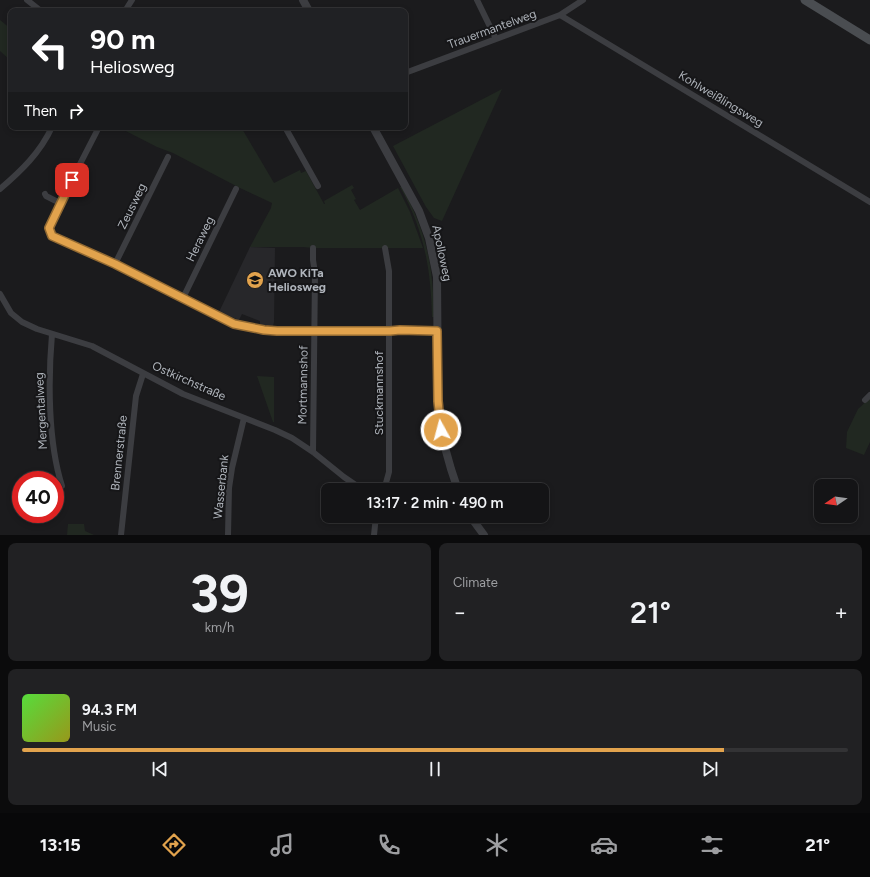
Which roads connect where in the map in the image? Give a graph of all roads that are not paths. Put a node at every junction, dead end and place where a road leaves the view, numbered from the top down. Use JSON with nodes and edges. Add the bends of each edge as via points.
{"nodes":[{"id":1,"x":27,"y":0,"type":"edge"},
{"id":2,"x":477,"y":0,"type":"edge"},
{"id":3,"x":583,"y":0,"type":"edge"},
{"id":4,"x":805,"y":0,"type":"edge"},
{"id":5,"x":37,"y":8,"type":"edge"},
{"id":6,"x":560,"y":15,"type":"junction"},
{"id":7,"x":496,"y":39,"type":"junction"},
{"id":8,"x":870,"y":40,"type":"edge"},
{"id":9,"x":408,"y":72,"type":"edge"},
{"id":10,"x":50,"y":130,"type":"edge"},
{"id":11,"x":97,"y":130,"type":"edge"},
{"id":12,"x":289,"y":130,"type":"edge"},
{"id":13,"x":375,"y":130,"type":"edge"},
{"id":14,"x":168,"y":157,"type":"dead end"},
{"id":15,"x":318,"y":186,"type":"dead end"},
{"id":16,"x":0,"y":189,"type":"edge"},
{"id":17,"x":236,"y":189,"type":"dead end"},
{"id":18,"x":45,"y":194,"type":"dead end"},
{"id":19,"x":870,"y":202,"type":"edge"},
{"id":20,"x":60,"y":203,"type":"junction"},
{"id":21,"x":313,"y":248,"type":"dead end"},
{"id":22,"x":385,"y":248,"type":"dead end"},
{"id":23,"x":115,"y":264,"type":"junction"},
{"id":24,"x":0,"y":294,"type":"edge"},
{"id":25,"x":183,"y":298,"type":"junction"},
{"id":26,"x":2,"y":302,"type":"edge"},
{"id":27,"x":315,"y":331,"type":"junction"},
{"id":28,"x":390,"y":331,"type":"junction"},
{"id":29,"x":437,"y":331,"type":"junction"},
{"id":30,"x":52,"y":334,"type":"junction"},
{"id":31,"x":143,"y":374,"type":"junction"},
{"id":32,"x":244,"y":418,"type":"junction"},
{"id":33,"x":313,"y":452,"type":"junction"},
{"id":34,"x":57,"y":471,"type":"edge"},
{"id":35,"x":353,"y":483,"type":"edge"},
{"id":36,"x":386,"y":483,"type":"edge"},
{"id":37,"x":456,"y":483,"type":"edge"},
{"id":38,"x":375,"y":523,"type":"edge"},
{"id":39,"x":475,"y":523,"type":"edge"},
{"id":40,"x":482,"y":534,"type":"edge"},
{"id":41,"x":121,"y":535,"type":"edge"},
{"id":42,"x":228,"y":535,"type":"edge"},
{"id":43,"x":374,"y":535,"type":"edge"}],
"edges":[{"from":1,"to":5,"type":"street"},
{"from":2,"to":7,"type":"street"},
{"from":3,"to":6,"type":"street","name":"Trauermantelweg"},
{"from":4,"to":8,"type":"main road"},
{"from":6,"to":7,"type":"street","name":"Trauermantelweg"},
{"from":6,"to":19,"type":"street","name":"Kohlweißlingsweg"},
{"from":7,"to":9,"type":"street","name":"Trauermantelweg"},
{"from":10,"to":16,"type":"street","via":[[29,162]]},
{"from":11,"to":20,"type":"street"},
{"from":12,"to":15,"type":"street"},
{"from":13,"to":29,"type":"street","name":"Apolloweg","via":[[419,211],[429,238],[437,277]]},
{"from":14,"to":23,"type":"street","name":"Zeusweg"},
{"from":17,"to":25,"type":"street","name":"Heraweg"},
{"from":18,"to":20,"type":"street"},
{"from":20,"to":23,"type":"street","via":[[49,228],[52,236]]},
{"from":21,"to":27,"type":"street","name":"Mortmannshof"},
{"from":22,"to":28,"type":"street","name":"Stuckmannshof","via":[[389,272]]},
{"from":23,"to":25,"type":"street"},
{"from":24,"to":26,"type":"street","name":"Ostkirchstraße"},
{"from":25,"to":27,"type":"street","via":[[234,324],[264,330]]},
{"from":26,"to":30,"type":"street","name":"Ostkirchstraße","via":[[22,322]]},
{"from":27,"to":28,"type":"street"},
{"from":27,"to":33,"type":"street","name":"Mortmannshof"},
{"from":28,"to":29,"type":"street"},
{"from":28,"to":36,"type":"street","name":"Stuckmannshof","via":[[389,472]]},
{"from":29,"to":37,"type":"street","name":"Apolloweg","via":[[440,423]]},
{"from":30,"to":31,"type":"street","name":"Ostkirchstraße","via":[[92,346]]},
{"from":30,"to":34,"type":"street","name":"Mergentalweg","via":[[50,408]]},
{"from":31,"to":32,"type":"street","name":"Ostkirchstraße","via":[[193,398]]},
{"from":31,"to":41,"type":"street","name":"Brennerstraße","via":[[136,396]]},
{"from":32,"to":33,"type":"street","name":"Ostkirchstraße","via":[[292,438]]},
{"from":32,"to":42,"type":"street","name":"Wasserbank","via":[[232,468]]},
{"from":33,"to":35,"type":"street","name":"Ostkirchstraße"},
{"from":38,"to":43,"type":"street"},
{"from":39,"to":40,"type":"street"}]}
